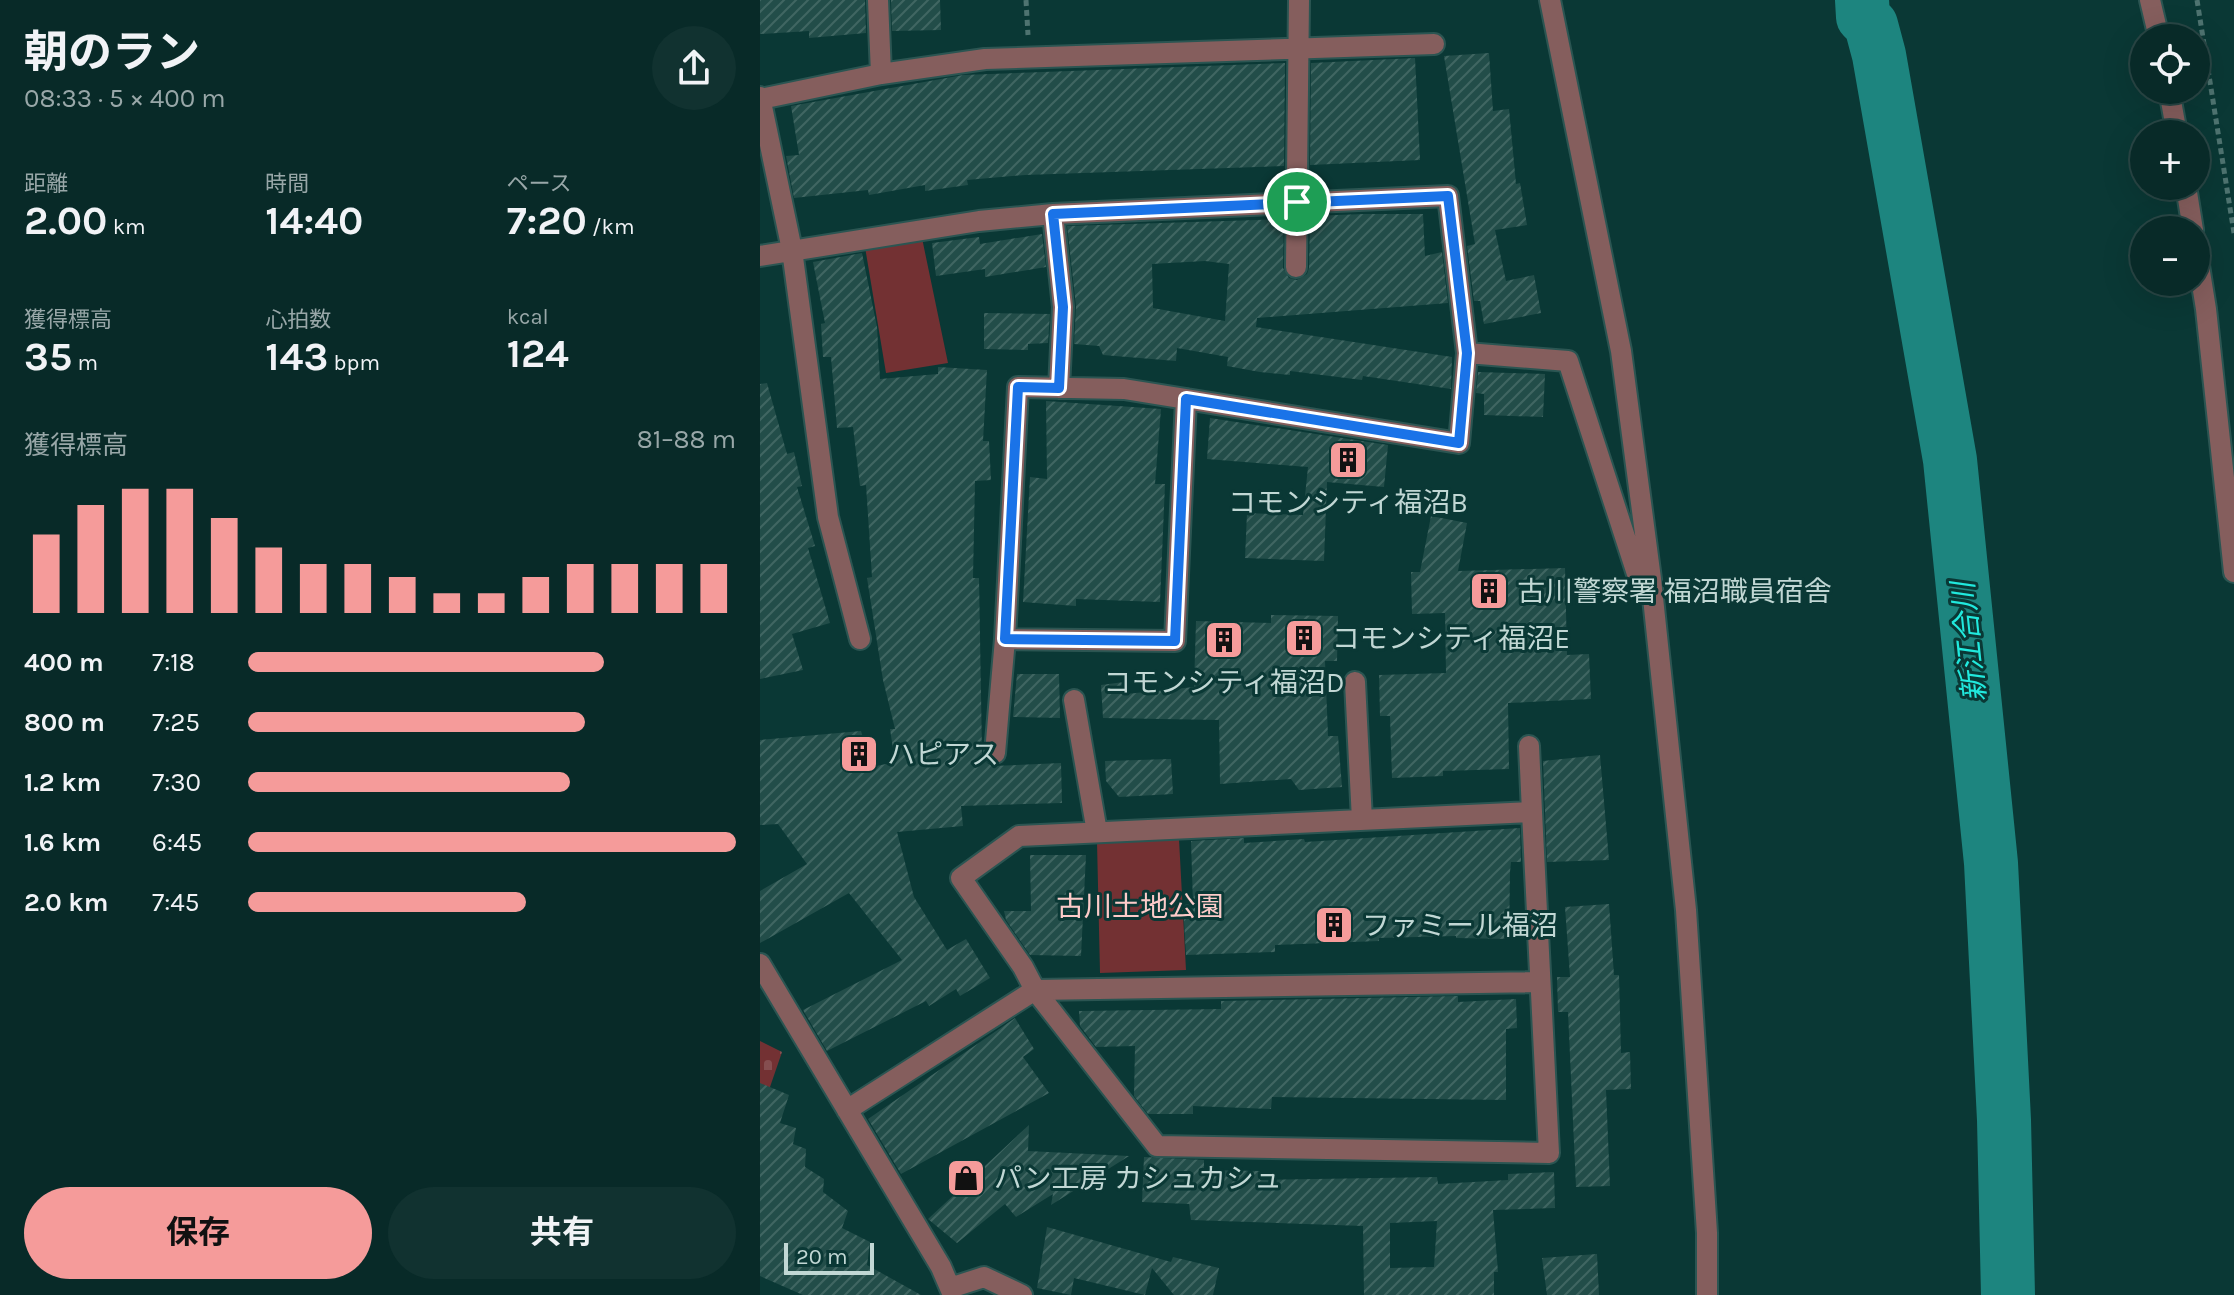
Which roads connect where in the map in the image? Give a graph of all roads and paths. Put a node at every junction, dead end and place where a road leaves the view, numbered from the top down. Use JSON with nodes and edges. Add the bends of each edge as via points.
{"nodes":[{"id":1,"x":878,"y":0,"type":"edge"},
{"id":2,"x":1026,"y":0,"type":"edge"},
{"id":3,"x":1299,"y":0,"type":"edge"},
{"id":4,"x":1550,"y":0,"type":"edge"},
{"id":5,"x":2150,"y":0,"type":"edge"},
{"id":6,"x":2197,"y":0,"type":"edge"},
{"id":7,"x":2156,"y":24,"type":"edge"},
{"id":8,"x":1434,"y":44,"type":"dead end"},
{"id":9,"x":1299,"y":48,"type":"junction"},
{"id":10,"x":1029,"y":56,"type":"junction"},
{"id":11,"x":881,"y":74,"type":"junction"},
{"id":12,"x":761,"y":98,"type":"edge"},
{"id":13,"x":1297,"y":202,"type":"junction"},
{"id":14,"x":1053,"y":214,"type":"junction"},
{"id":15,"x":2234,"y":233,"type":"edge"},
{"id":16,"x":792,"y":250,"type":"junction"},
{"id":17,"x":760,"y":256,"type":"edge"},
{"id":18,"x":1296,"y":267,"type":"dead end"},
{"id":19,"x":2204,"y":296,"type":"edge"},
{"id":20,"x":1467,"y":353,"type":"junction"},
{"id":21,"x":1059,"y":388,"type":"junction"},
{"id":22,"x":1186,"y":399,"type":"junction"},
{"id":23,"x":2234,"y":572,"type":"edge"},
{"id":24,"x":1651,"y":579,"type":"junction"},
{"id":25,"x":860,"y":639,"type":"dead end"},
{"id":26,"x":1005,"y":639,"type":"junction"},
{"id":27,"x":1355,"y":682,"type":"dead end"},
{"id":28,"x":1074,"y":700,"type":"dead end"},
{"id":29,"x":1529,"y":746,"type":"dead end"},
{"id":30,"x":995,"y":753,"type":"dead end"},
{"id":31,"x":1532,"y":812,"type":"junction"},
{"id":32,"x":1362,"y":820,"type":"junction"},
{"id":33,"x":1097,"y":832,"type":"junction"},
{"id":34,"x":760,"y":964,"type":"edge"},
{"id":35,"x":1539,"y":982,"type":"junction"},
{"id":36,"x":1035,"y":990,"type":"junction"},
{"id":37,"x":847,"y":1110,"type":"junction"},
{"id":38,"x":952,"y":1292,"type":"edge"},
{"id":39,"x":1022,"y":1295,"type":"edge"},
{"id":40,"x":1707,"y":1295,"type":"edge"}],
"edges":[{"from":1,"to":11,"type":"street"},
{"from":2,"to":10,"type":"path"},
{"from":3,"to":9,"type":"street"},
{"from":4,"to":24,"type":"street","via":[[1621,351]]},
{"from":5,"to":7,"type":"street"},
{"from":6,"to":15,"type":"path"},
{"from":8,"to":9,"type":"street"},
{"from":9,"to":10,"type":"street"},
{"from":9,"to":13,"type":"street"},
{"from":10,"to":11,"type":"street"},
{"from":11,"to":12,"type":"street"},
{"from":12,"to":16,"type":"street"},
{"from":13,"to":14,"type":"street"},
{"from":13,"to":18,"type":"street"},
{"from":13,"to":20,"type":"street","via":[[1448,196]]},
{"from":14,"to":16,"type":"street"},
{"from":14,"to":21,"type":"street","via":[[1063,307]]},
{"from":16,"to":17,"type":"street"},
{"from":16,"to":25,"type":"street","via":[[828,517]]},
{"from":19,"to":23,"type":"street"},
{"from":20,"to":22,"type":"street","via":[[1459,443]]},
{"from":20,"to":24,"type":"street","via":[[1568,361],[1638,577]]},
{"from":21,"to":22,"type":"street","via":[[1124,389]]},
{"from":21,"to":26,"type":"street","via":[[1018,387]]},
{"from":22,"to":26,"type":"street","via":[[1175,641]]},
{"from":24,"to":40,"type":"street","via":[[1686,910]]},
{"from":26,"to":30,"type":"street"},
{"from":27,"to":32,"type":"street"},
{"from":28,"to":33,"type":"street"},
{"from":29,"to":31,"type":"street"},
{"from":31,"to":32,"type":"street"},
{"from":31,"to":35,"type":"street"},
{"from":32,"to":33,"type":"street"},
{"from":33,"to":36,"type":"street","via":[[1019,836],[961,878]]},
{"from":34,"to":37,"type":"street"},
{"from":35,"to":36,"type":"street"},
{"from":35,"to":36,"type":"street","via":[[1549,1153],[1157,1146]]},
{"from":36,"to":37,"type":"street"},
{"from":37,"to":38,"type":"street"},
{"from":38,"to":39,"type":"street","via":[[984,1277]]}]}
